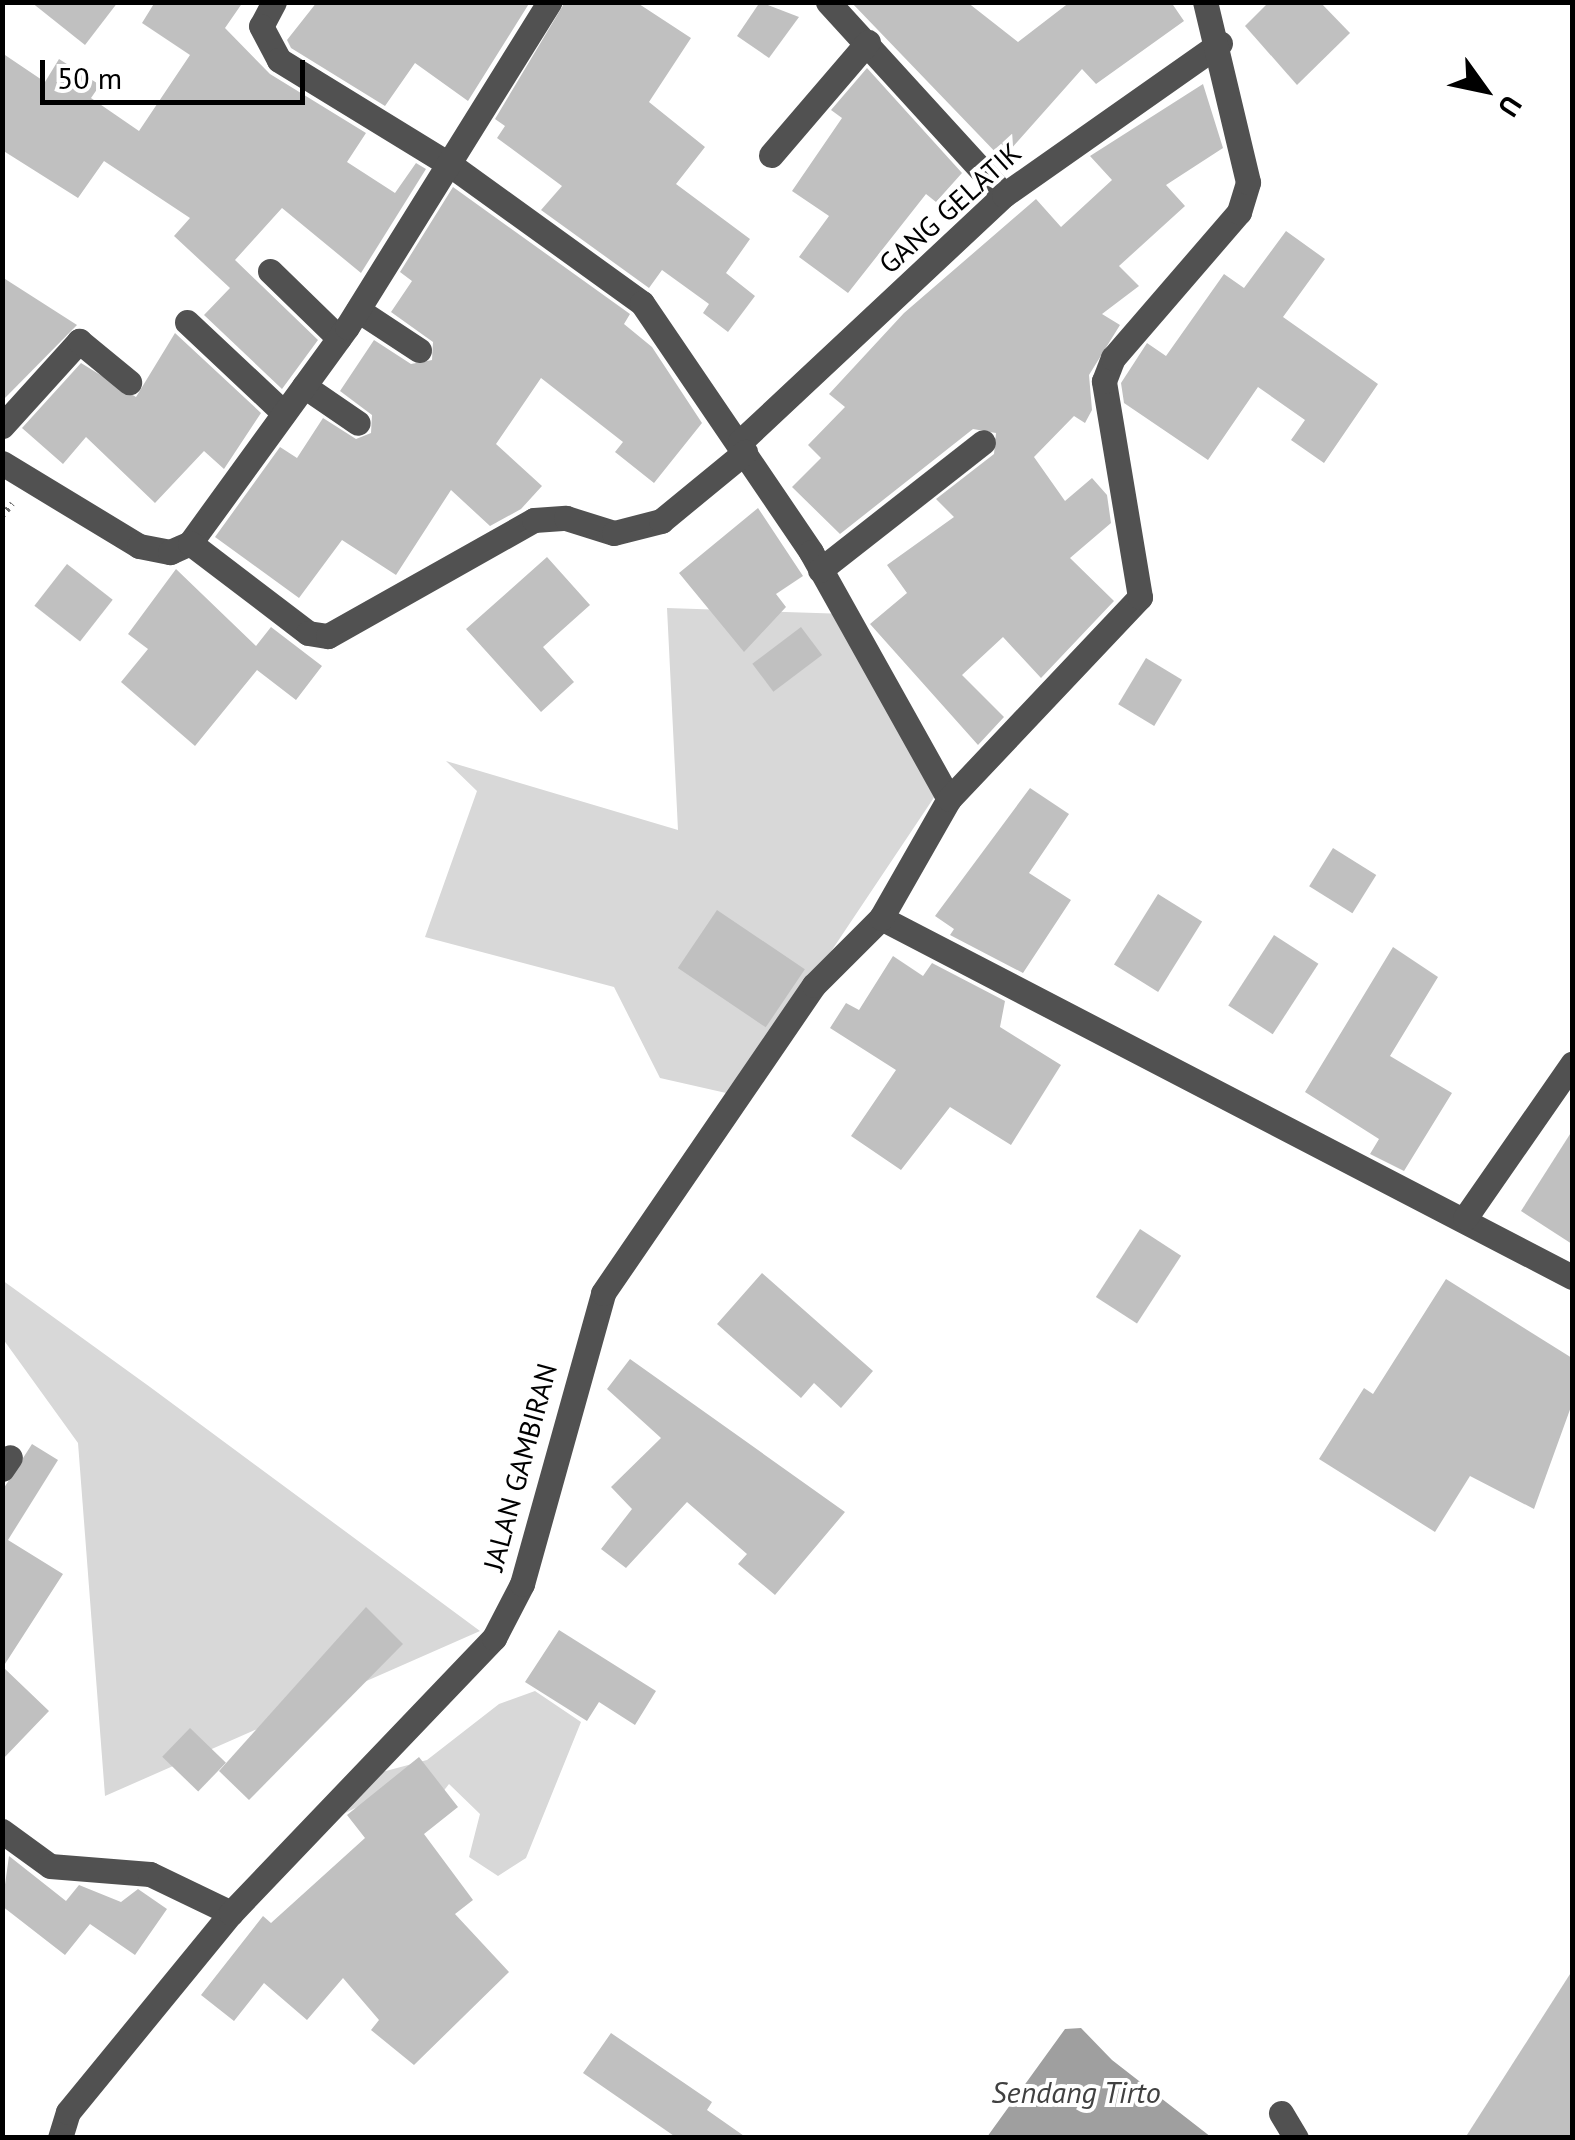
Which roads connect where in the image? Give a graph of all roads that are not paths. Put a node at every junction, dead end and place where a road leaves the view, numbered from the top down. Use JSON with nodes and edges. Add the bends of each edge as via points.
{"nodes":[{"id":1,"x":274,"y":2,"type":"edge"},
{"id":2,"x":549,"y":2,"type":"edge"},
{"id":3,"x":828,"y":2,"type":"edge"},
{"id":4,"x":1204,"y":2,"type":"edge"},
{"id":5,"x":868,"y":42,"type":"junction"},
{"id":6,"x":1220,"y":43,"type":"junction"},
{"id":7,"x":771,"y":155,"type":"dead end"},
{"id":8,"x":452,"y":166,"type":"junction"},
{"id":9,"x":1004,"y":195,"type":"junction"},
{"id":10,"x":270,"y":271,"type":"dead end"},
{"id":11,"x":358,"y":310,"type":"junction"},
{"id":12,"x":188,"y":322,"type":"dead end"},
{"id":13,"x":339,"y":338,"type":"junction"},
{"id":14,"x":419,"y":350,"type":"dead end"},
{"id":15,"x":129,"y":382,"type":"dead end"},
{"id":16,"x":304,"y":386,"type":"junction"},
{"id":17,"x":284,"y":414,"type":"junction"},
{"id":18,"x":358,"y":423,"type":"dead end"},
{"id":19,"x":2,"y":426,"type":"edge"},
{"id":20,"x":983,"y":442,"type":"dead end"},
{"id":21,"x":743,"y":447,"type":"junction"},
{"id":22,"x":2,"y":462,"type":"edge"},
{"id":23,"x":190,"y":543,"type":"junction"},
{"id":24,"x":820,"y":570,"type":"junction"},
{"id":25,"x":950,"y":799,"type":"junction"},
{"id":26,"x":880,"y":918,"type":"junction"},
{"id":27,"x":1572,"y":1064,"type":"edge"},
{"id":28,"x":1465,"y":1218,"type":"junction"},
{"id":29,"x":1572,"y":1277,"type":"edge"},
{"id":30,"x":2,"y":1830,"type":"edge"},
{"id":31,"x":230,"y":1913,"type":"junction"},
{"id":32,"x":1281,"y":2112,"type":"dead end"},
{"id":33,"x":60,"y":2138,"type":"edge"},
{"id":34,"x":1296,"y":2138,"type":"edge"}],
"edges":[{"from":1,"to":8,"type":"street","via":[[261,26],[279,60]]},
{"from":2,"to":8,"type":"street"},
{"from":3,"to":5,"type":"street"},
{"from":4,"to":6,"type":"street"},
{"from":5,"to":7,"type":"street"},
{"from":5,"to":9,"type":"street"},
{"from":6,"to":9,"type":"street","name":"GANG GELATIK"},
{"from":6,"to":25,"type":"street","name":"JALAN GAMBIRAN","via":[[1245,149],[1239,212],[1113,358],[1104,381],[1140,597]]},
{"from":8,"to":11,"type":"street"},
{"from":8,"to":21,"type":"street","via":[[642,303]]},
{"from":9,"to":21,"type":"street","name":"GANG GELATIK"},
{"from":10,"to":13,"type":"street"},
{"from":11,"to":13,"type":"street"},
{"from":11,"to":14,"type":"street"},
{"from":12,"to":17,"type":"street"},
{"from":13,"to":16,"type":"street"},
{"from":15,"to":19,"type":"street","via":[[79,342]]},
{"from":16,"to":17,"type":"street"},
{"from":16,"to":18,"type":"street"},
{"from":17,"to":23,"type":"street"},
{"from":20,"to":24,"type":"street"},
{"from":21,"to":23,"type":"street","name":"GANG GELATIK","via":[[634,534],[534,520],[328,636],[294,624]]},
{"from":21,"to":24,"type":"street"},
{"from":22,"to":23,"type":"street","via":[[140,546],[170,552]]},
{"from":24,"to":25,"type":"street"},
{"from":25,"to":26,"type":"street","name":"JALAN GAMBIRAN"},
{"from":26,"to":28,"type":"street"},
{"from":26,"to":31,"type":"street","name":"JALAN GAMBIRAN","via":[[814,984],[603,1294],[522,1584],[494,1638]]},
{"from":27,"to":28,"type":"street"},
{"from":28,"to":29,"type":"street"},
{"from":30,"to":31,"type":"street","via":[[50,1866],[150,1874]]},
{"from":31,"to":33,"type":"street","name":"JALAN GAMBIRAN","via":[[68,2112]]},
{"from":32,"to":34,"type":"street"}]}
